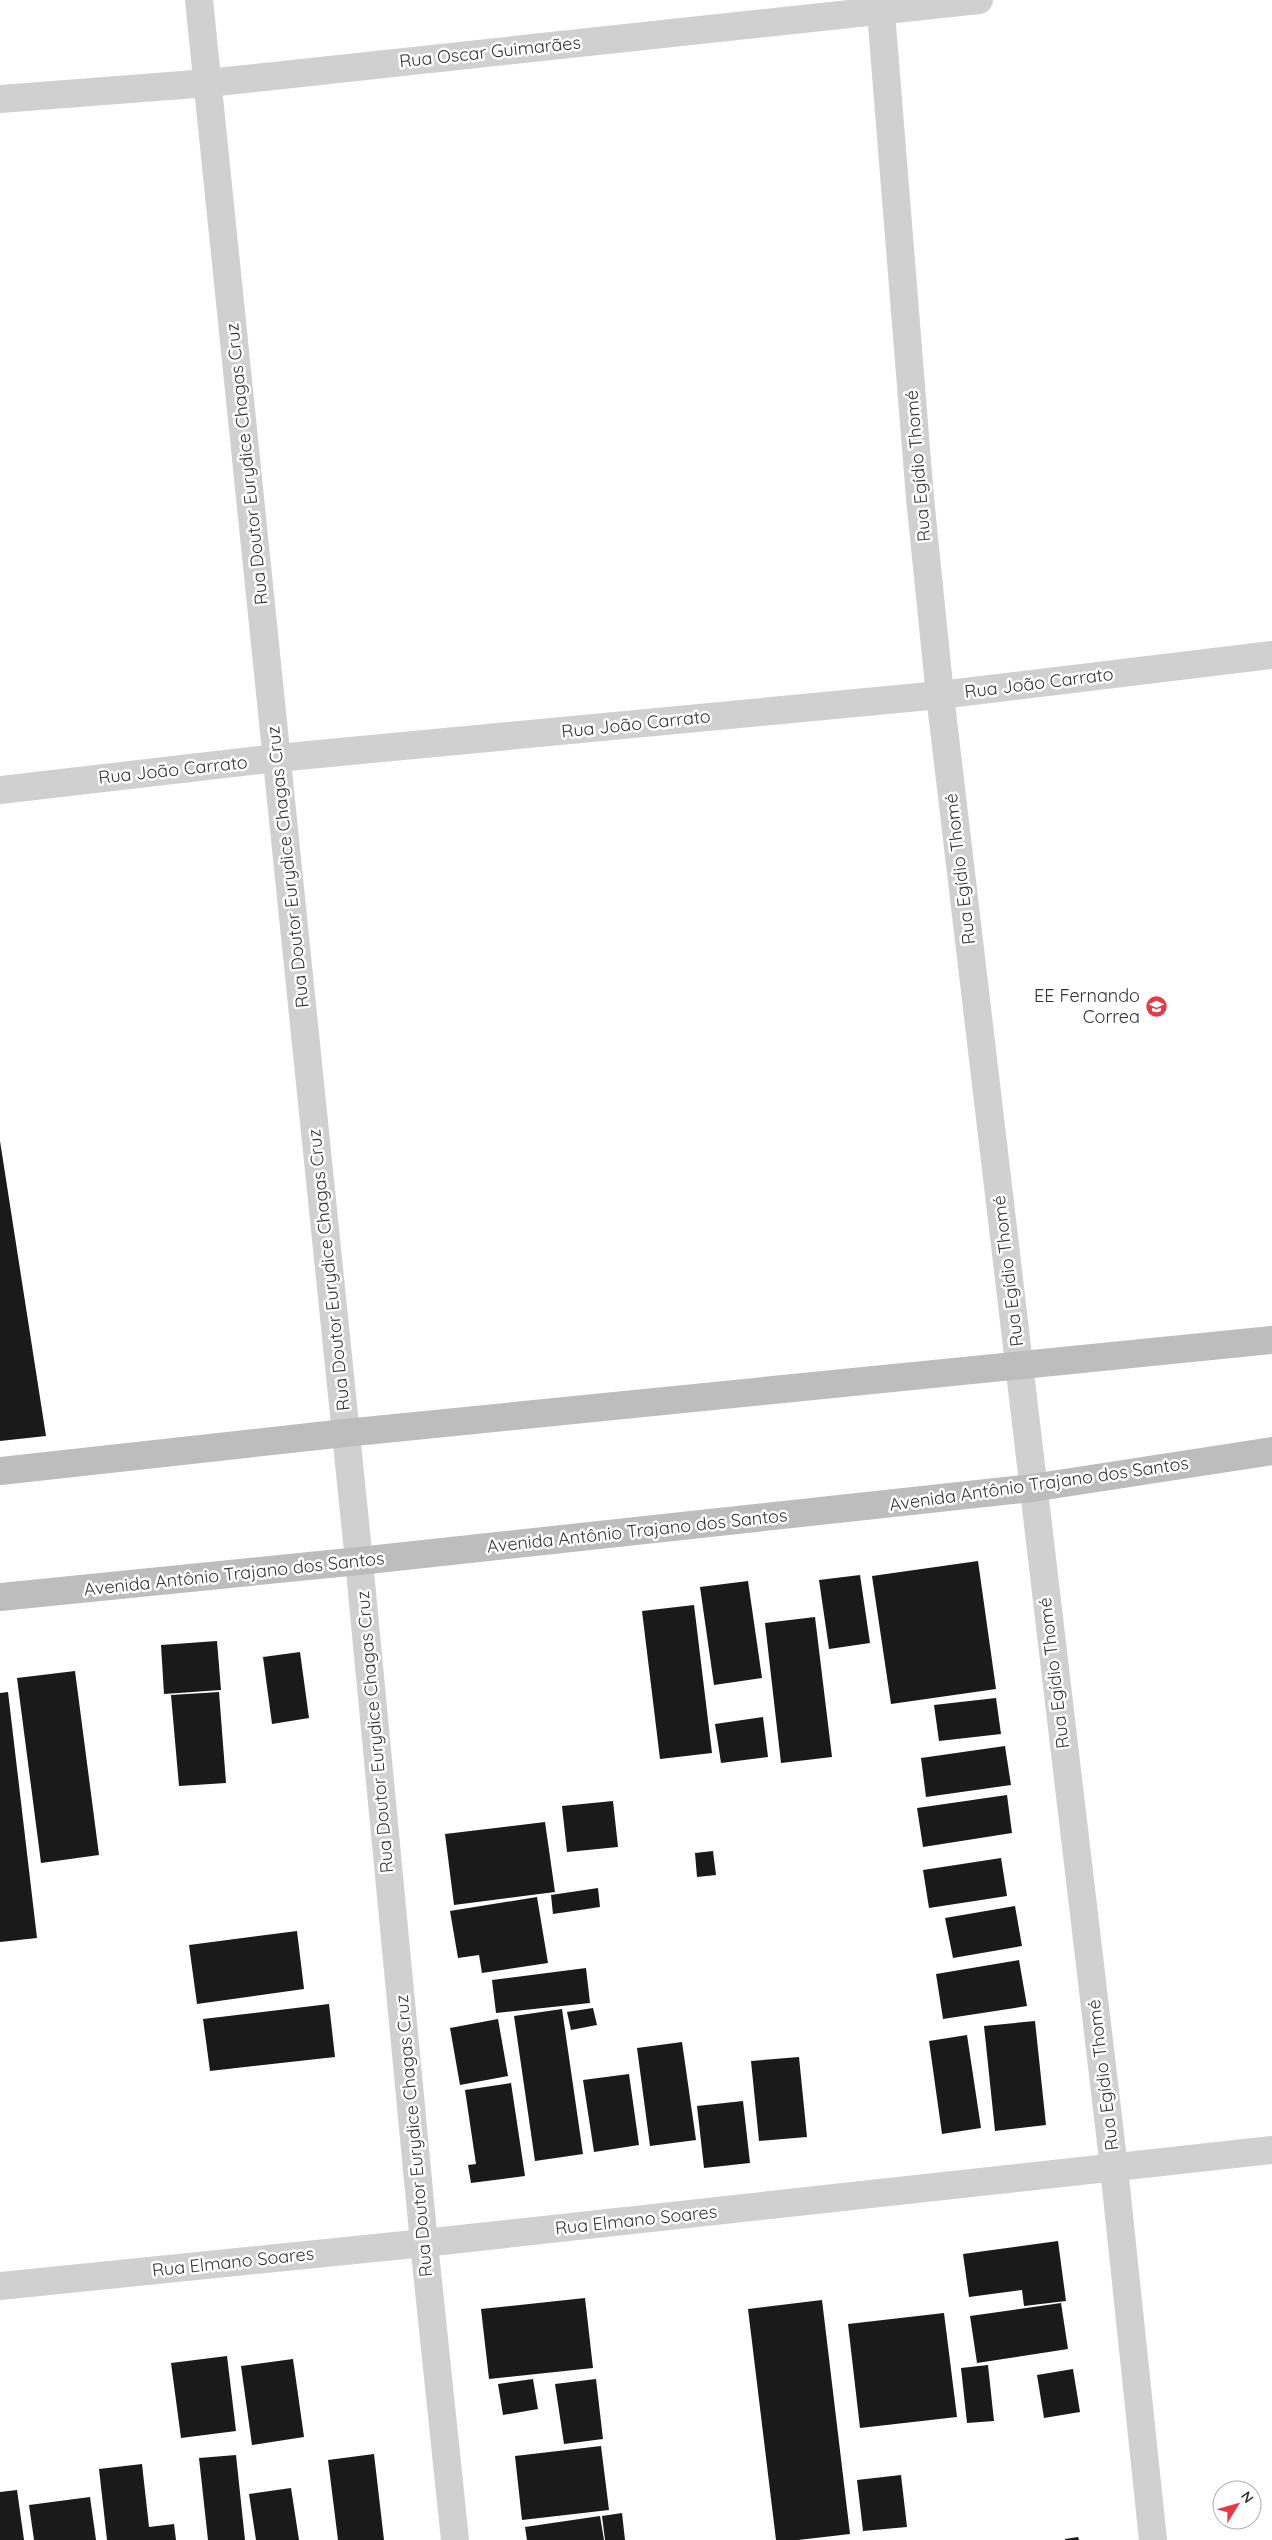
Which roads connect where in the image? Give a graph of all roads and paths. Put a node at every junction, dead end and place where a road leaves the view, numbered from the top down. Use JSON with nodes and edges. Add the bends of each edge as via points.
{"nodes":[{"id":1,"x":199,"y":0,"type":"edge"},
{"id":2,"x":978,"y":0,"type":"edge"},
{"id":3,"x":880,"y":5,"type":"edge"},
{"id":4,"x":208,"y":83,"type":"junction"},
{"id":5,"x":0,"y":99,"type":"edge"},
{"id":6,"x":1272,"y":655,"type":"edge"},
{"id":7,"x":940,"y":695,"type":"junction"},
{"id":8,"x":277,"y":758,"type":"junction"},
{"id":9,"x":0,"y":790,"type":"edge"},
{"id":10,"x":1272,"y":1340,"type":"edge"},
{"id":11,"x":1019,"y":1366,"type":"junction"},
{"id":12,"x":345,"y":1433,"type":"junction"},
{"id":13,"x":1272,"y":1451,"type":"edge"},
{"id":14,"x":0,"y":1471,"type":"edge"},
{"id":15,"x":1032,"y":1488,"type":"junction"},
{"id":16,"x":359,"y":1561,"type":"junction"},
{"id":17,"x":0,"y":1597,"type":"edge"},
{"id":18,"x":1272,"y":2150,"type":"edge"},
{"id":19,"x":1114,"y":2168,"type":"junction"},
{"id":20,"x":424,"y":2243,"type":"junction"},
{"id":21,"x":0,"y":2286,"type":"edge"},
{"id":22,"x":455,"y":2540,"type":"edge"},
{"id":23,"x":1153,"y":2540,"type":"edge"}],
"edges":[{"from":1,"to":4,"type":"street","name":"Rua Doutor Eurydice Chagas Cruz"},
{"from":2,"to":3,"type":"street","name":"Rua Oscar Guimarães"},
{"from":3,"to":4,"type":"street","name":"Rua Oscar Guimarães"},
{"from":3,"to":7,"type":"street","name":"Rua Egídio Thomé","via":[[920,498]]},
{"from":4,"to":5,"type":"street","name":"Rua Oscar Guimarães"},
{"from":4,"to":8,"type":"street","name":"Rua Doutor Eurydice Chagas Cruz"},
{"from":6,"to":7,"type":"street","name":"Rua João Carrato"},
{"from":7,"to":8,"type":"street","name":"Rua João Carrato"},
{"from":7,"to":11,"type":"street","name":"Rua Egídio Thomé"},
{"from":8,"to":9,"type":"street","name":"Rua João Carrato"},
{"from":8,"to":12,"type":"street","name":"Rua Doutor Eurydice Chagas Cruz"},
{"from":10,"to":11,"type":"main road"},
{"from":11,"to":12,"type":"main road"},
{"from":11,"to":15,"type":"street","name":"Rua Egídio Thomé"},
{"from":12,"to":14,"type":"main road"},
{"from":12,"to":16,"type":"street","name":"Rua Doutor Eurydice Chagas Cruz"},
{"from":13,"to":15,"type":"main road","name":"Avenida Antônio Trajano dos Santos"},
{"from":15,"to":16,"type":"main road","name":"Avenida Antônio Trajano dos Santos"},
{"from":15,"to":19,"type":"street","name":"Rua Egídio Thomé"},
{"from":16,"to":17,"type":"main road","name":"Avenida Antônio Trajano dos Santos"},
{"from":16,"to":20,"type":"street","name":"Rua Doutor Eurydice Chagas Cruz"},
{"from":18,"to":19,"type":"street","name":"Rua Elmano Soares"},
{"from":19,"to":20,"type":"street","name":"Rua Elmano Soares"},
{"from":19,"to":23,"type":"street","name":"Rua Egídio Thomé"},
{"from":20,"to":21,"type":"street","name":"Rua Elmano Soares"},
{"from":20,"to":22,"type":"street","name":"Rua Doutor Eurydice Chagas Cruz"}]}
